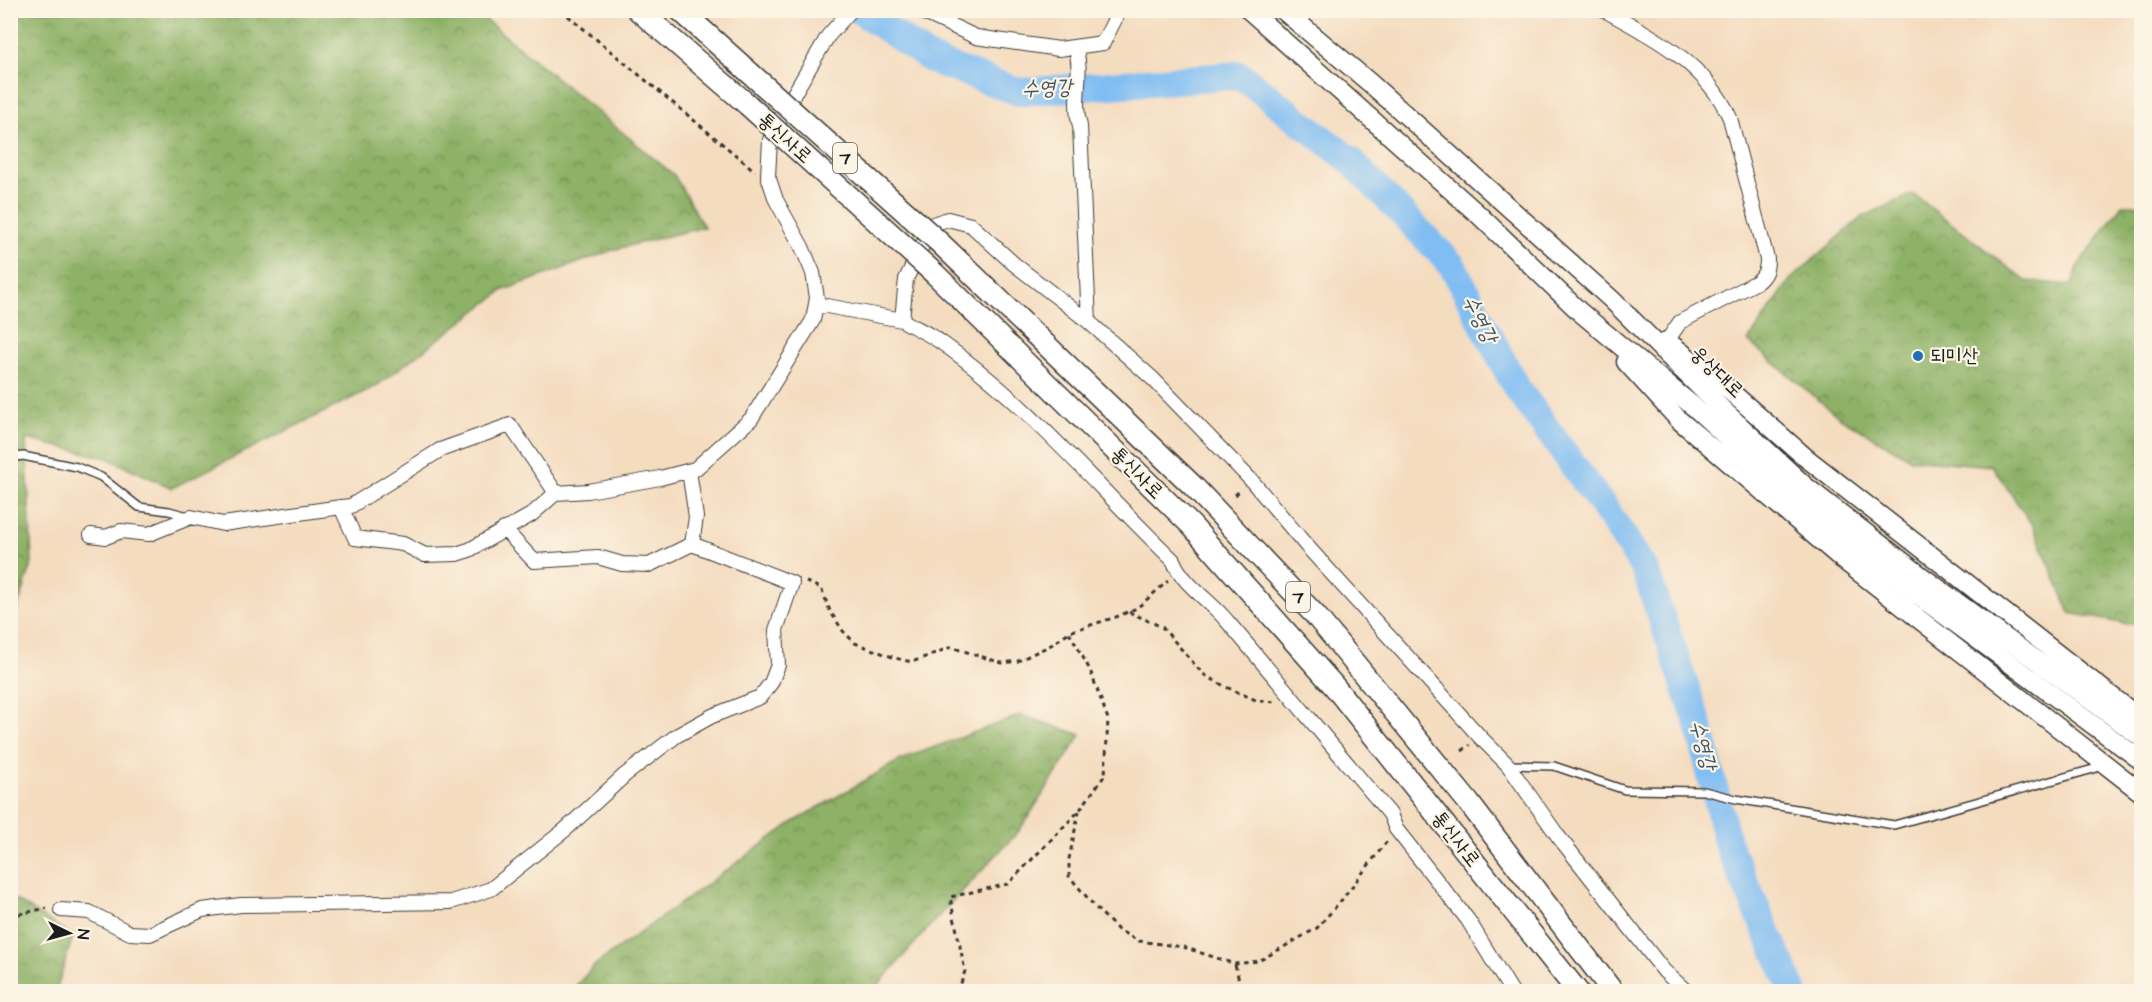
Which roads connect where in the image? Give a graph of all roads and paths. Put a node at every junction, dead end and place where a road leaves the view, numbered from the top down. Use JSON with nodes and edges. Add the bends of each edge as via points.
{"nodes":[{"id":1,"x":561,"y":10,"type":"edge"},
{"id":2,"x":638,"y":10,"type":"edge"},
{"id":3,"x":680,"y":10,"type":"edge"},
{"id":4,"x":851,"y":10,"type":"edge"},
{"id":5,"x":918,"y":10,"type":"edge"},
{"id":6,"x":1117,"y":10,"type":"edge"},
{"id":7,"x":1249,"y":10,"type":"edge"},
{"id":8,"x":1283,"y":10,"type":"edge"},
{"id":9,"x":1604,"y":10,"type":"edge"},
{"id":10,"x":1077,"y":52,"type":"junction"},
{"id":11,"x":768,"y":176,"type":"junction"},
{"id":12,"x":1611,"y":299,"type":"junction"},
{"id":13,"x":816,"y":304,"type":"junction"},
{"id":14,"x":1580,"y":312,"type":"junction"},
{"id":15,"x":902,"y":320,"type":"junction"},
{"id":16,"x":1089,"y":322,"type":"junction"},
{"id":17,"x":1667,"y":341,"type":"junction"},
{"id":18,"x":10,"y":458,"type":"edge"},
{"id":19,"x":689,"y":471,"type":"junction"},
{"id":20,"x":556,"y":493,"type":"junction"},
{"id":21,"x":341,"y":507,"type":"junction"},
{"id":22,"x":191,"y":517,"type":"junction"},
{"id":23,"x":504,"y":529,"type":"junction"},
{"id":24,"x":91,"y":535,"type":"dead end"},
{"id":25,"x":692,"y":544,"type":"junction"},
{"id":26,"x":1178,"y":572,"type":"junction"},
{"id":27,"x":792,"y":583,"type":"junction"},
{"id":28,"x":1129,"y":612,"type":"junction"},
{"id":29,"x":1069,"y":632,"type":"junction"},
{"id":30,"x":1290,"y":697,"type":"junction"},
{"id":31,"x":2093,"y":712,"type":"junction"},
{"id":32,"x":2142,"y":720,"type":"edge"},
{"id":33,"x":2142,"y":738,"type":"edge"},
{"id":34,"x":2142,"y":760,"type":"edge"},
{"id":35,"x":1508,"y":765,"type":"junction"},
{"id":36,"x":2106,"y":766,"type":"junction"},
{"id":37,"x":2142,"y":793,"type":"edge"},
{"id":38,"x":1079,"y":811,"type":"junction"},
{"id":39,"x":1396,"y":829,"type":"junction"},
{"id":40,"x":61,"y":910,"type":"joint"},
{"id":41,"x":10,"y":916,"type":"edge"},
{"id":42,"x":1234,"y":964,"type":"junction"},
{"id":43,"x":1599,"y":973,"type":"junction"},
{"id":44,"x":1573,"y":987,"type":"edge"},
{"id":45,"x":958,"y":992,"type":"edge"},
{"id":46,"x":1242,"y":992,"type":"edge"},
{"id":47,"x":1512,"y":992,"type":"edge"},
{"id":48,"x":1613,"y":992,"type":"edge"},
{"id":49,"x":1620,"y":992,"type":"edge"},
{"id":50,"x":1687,"y":992,"type":"edge"}],
"edges":[{"from":1,"to":11,"type":"path","via":[[754,170]]},
{"from":2,"to":44,"type":"highway","name":"통신사로","number":"7","bridge":true,"via":[[935,274],[1191,525],[1334,686]]},
{"from":3,"to":43,"type":"highway","name":"통신사로","number":"7","bridge":true,"via":[[940,243],[1193,486],[1316,616],[1469,803]]},
{"from":4,"to":11,"type":"street","via":[[828,36],[785,109],[770,140]]},
{"from":5,"to":10,"type":"street","via":[[976,37]]},
{"from":6,"to":10,"type":"street","via":[[1103,43]]},
{"from":7,"to":14,"type":"main road","name":"웅상대로","via":[[1479,215]]},
{"from":8,"to":12,"type":"main road","name":"웅상대로"},
{"from":9,"to":17,"type":"street","via":[[1682,58],[1724,104],[1767,259],[1767,269],[1757,282],[1680,322]]},
{"from":10,"to":16,"type":"street"},
{"from":11,"to":13,"type":"street","via":[[813,273]]},
{"from":12,"to":17,"type":"main road"},
{"from":12,"to":31,"type":"main road","name":"웅상대로","via":[[1804,486]]},
{"from":13,"to":15,"type":"street"},
{"from":13,"to":19,"type":"street","via":[[813,320],[751,418]]},
{"from":14,"to":31,"type":"main road","name":"웅상대로","via":[[1694,406],[1794,499],[1916,594]]},
{"from":14,"to":36,"type":"main road","via":[[1679,420],[1842,559]]},
{"from":15,"to":16,"type":"street","via":[[906,279],[933,224],[948,219],[971,225]]},
{"from":15,"to":26,"type":"street","via":[[940,341],[981,372],[1173,560]]},
{"from":16,"to":35,"type":"street","via":[[1153,380],[1251,480]]},
{"from":17,"to":32,"type":"main road","via":[[1805,457]]},
{"from":18,"to":22,"type":"lane","via":[[23,456],[77,467],[102,477],[139,507]]},
{"from":19,"to":20,"type":"street","via":[[588,491]]},
{"from":19,"to":25,"type":"street","via":[[696,517]]},
{"from":20,"to":21,"type":"street","via":[[510,425],[440,450],[351,506]]},
{"from":20,"to":23,"type":"street","via":[[531,515]]},
{"from":21,"to":22,"type":"street","via":[[223,524]]},
{"from":21,"to":23,"type":"street","via":[[355,538],[403,544],[425,555],[469,550]]},
{"from":22,"to":24,"type":"street","via":[[149,534],[121,531],[106,537]]},
{"from":23,"to":25,"type":"street","via":[[534,561],[598,557],[622,564],[649,565]]},
{"from":25,"to":27,"type":"street"},
{"from":26,"to":28,"type":"path"},
{"from":26,"to":30,"type":"street","via":[[1226,618]]},
{"from":27,"to":29,"type":"path","via":[[808,582],[821,588],[830,611],[855,643],[912,662],[951,647],[1002,663],[1018,662]]},
{"from":27,"to":40,"type":"street","via":[[776,630],[778,665],[760,697],[676,736],[491,889],[451,902],[241,905],[202,910],[150,934],[130,933],[89,912]]},
{"from":28,"to":29,"type":"path"},
{"from":28,"to":30,"type":"path","via":[[1162,627],[1203,674],[1226,687],[1258,701],[1280,702]]},
{"from":29,"to":38,"type":"path","via":[[1090,670],[1108,719],[1105,775]]},
{"from":30,"to":39,"type":"street","via":[[1390,814]]},
{"from":31,"to":33,"type":"main road","name":"웅상대로"},
{"from":31,"to":34,"type":"main road"},
{"from":35,"to":36,"type":"lane","via":[[1554,766],[1625,790],[1704,791],[1894,825]]},
{"from":35,"to":50,"type":"street","via":[[1558,836],[1664,971]]},
{"from":36,"to":37,"type":"main road"},
{"from":38,"to":42,"type":"path","via":[[1069,876],[1118,930],[1139,941],[1183,947]]},
{"from":38,"to":45,"type":"path","via":[[1008,884],[950,897],[965,972]]},
{"from":39,"to":42,"type":"path","via":[[1317,928],[1259,961]]},
{"from":39,"to":47,"type":"street","via":[[1468,920]]},
{"from":40,"to":41,"type":"path","via":[[46,908]]},
{"from":42,"to":46,"type":"path"},
{"from":43,"to":48,"type":"highway","name":"통신사로","number":"7"},
{"from":43,"to":49,"type":"highway"}]}
